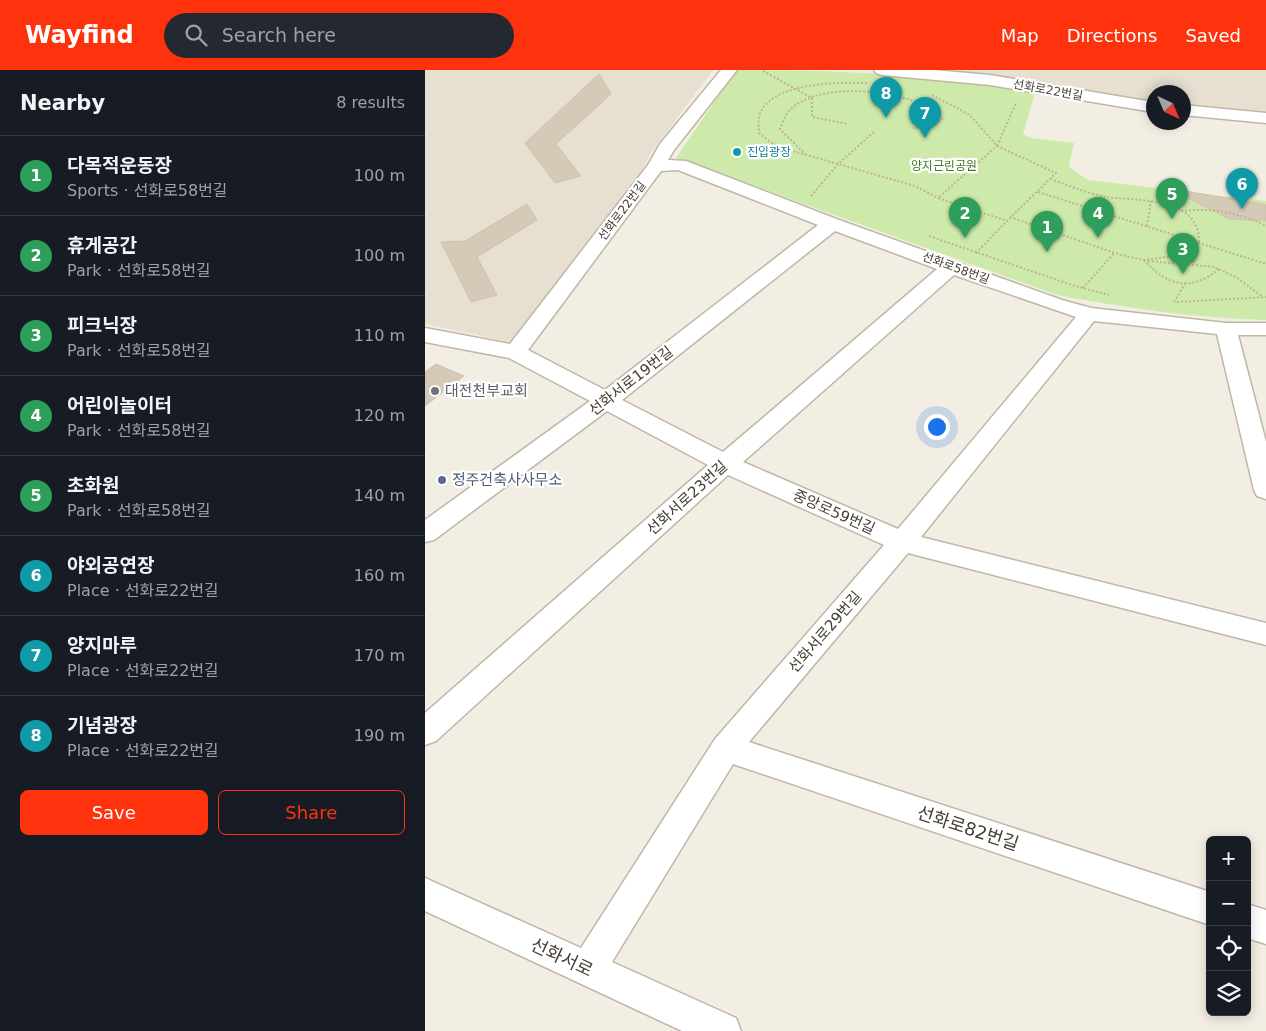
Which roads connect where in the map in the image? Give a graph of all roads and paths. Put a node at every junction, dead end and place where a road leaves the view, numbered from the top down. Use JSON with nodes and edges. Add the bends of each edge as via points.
{"nodes":[{"id":1,"x":729,"y":70,"type":"edge"},
{"id":2,"x":882,"y":70,"type":"edge"},
{"id":3,"x":763,"y":71,"type":"edge"},
{"id":4,"x":873,"y":83,"type":"dead end"},
{"id":5,"x":1023,"y":86,"type":"junction"},
{"id":6,"x":794,"y":88,"type":"junction"},
{"id":7,"x":928,"y":94,"type":"dead end"},
{"id":8,"x":812,"y":98,"type":"junction"},
{"id":9,"x":1146,"y":106,"type":"edge"},
{"id":10,"x":1191,"y":111,"type":"edge"},
{"id":11,"x":1266,"y":118,"type":"edge"},
{"id":12,"x":848,"y":124,"type":"dead end"},
{"id":13,"x":913,"y":128,"type":"dead end"},
{"id":14,"x":875,"y":131,"type":"dead end"},
{"id":15,"x":997,"y":146,"type":"junction"},
{"id":16,"x":810,"y":157,"type":"junction"},
{"id":17,"x":839,"y":164,"type":"junction"},
{"id":18,"x":656,"y":166,"type":"junction"},
{"id":19,"x":1051,"y":179,"type":"junction"},
{"id":20,"x":804,"y":192,"type":"dead end"},
{"id":21,"x":1038,"y":192,"type":"junction"},
{"id":22,"x":1099,"y":196,"type":"junction"},
{"id":23,"x":938,"y":198,"type":"junction"},
{"id":24,"x":1151,"y":201,"type":"junction"},
{"id":25,"x":1088,"y":208,"type":"junction"},
{"id":26,"x":1181,"y":211,"type":"junction"},
{"id":27,"x":1010,"y":217,"type":"junction"},
{"id":28,"x":1007,"y":221,"type":"junction"},
{"id":29,"x":832,"y":224,"type":"junction"},
{"id":30,"x":1147,"y":226,"type":"junction"},
{"id":31,"x":1266,"y":226,"type":"edge"},
{"id":32,"x":924,"y":234,"type":"dead end"},
{"id":33,"x":1199,"y":242,"type":"junction"},
{"id":34,"x":977,"y":252,"type":"junction"},
{"id":35,"x":1185,"y":252,"type":"junction"},
{"id":36,"x":1115,"y":253,"type":"junction"},
{"id":37,"x":1144,"y":260,"type":"junction"},
{"id":38,"x":1195,"y":264,"type":"junction"},
{"id":39,"x":1266,"y":264,"type":"edge"},
{"id":40,"x":951,"y":267,"type":"junction"},
{"id":41,"x":1219,"y":269,"type":"junction"},
{"id":42,"x":1185,"y":284,"type":"junction"},
{"id":43,"x":1117,"y":296,"type":"dead end"},
{"id":44,"x":1265,"y":297,"type":"edge"},
{"id":45,"x":1086,"y":301,"type":"junction"},
{"id":46,"x":1167,"y":301,"type":"dead end"},
{"id":47,"x":1174,"y":302,"type":"junction"},
{"id":48,"x":1226,"y":329,"type":"junction"},
{"id":49,"x":1266,"y":330,"type":"edge"},
{"id":50,"x":425,"y":335,"type":"edge"},
{"id":51,"x":515,"y":352,"type":"junction"},
{"id":52,"x":607,"y":400,"type":"junction"},
{"id":53,"x":725,"y":464,"type":"junction"},
{"id":54,"x":1266,"y":490,"type":"edge"},
{"id":55,"x":425,"y":533,"type":"edge"},
{"id":56,"x":903,"y":542,"type":"junction"},
{"id":57,"x":1266,"y":634,"type":"edge"},
{"id":58,"x":425,"y":732,"type":"edge"},
{"id":59,"x":726,"y":748,"type":"junction"},
{"id":60,"x":425,"y":894,"type":"edge"},
{"id":61,"x":1206,"y":908,"type":"edge"},
{"id":62,"x":1251,"y":922,"type":"edge"},
{"id":63,"x":1266,"y":927,"type":"edge"},
{"id":64,"x":587,"y":969,"type":"junction"},
{"id":65,"x":704,"y":1027,"type":"edge"}],
"edges":[{"from":1,"to":18,"type":"street","name":"선화로22번길","via":[[666,148]]},
{"from":2,"to":5,"type":"street","name":"선화로22번길"},
{"from":3,"to":6,"type":"path"},
{"from":4,"to":6,"type":"path","via":[[836,82]]},
{"from":5,"to":9,"type":"street","name":"선화로22번길"},
{"from":5,"to":15,"type":"path"},
{"from":6,"to":8,"type":"path"},
{"from":6,"to":16,"type":"path","via":[[778,95],[763,110],[757,124],[759,133],[770,142]]},
{"from":7,"to":15,"type":"path","via":[[970,115]]},
{"from":8,"to":12,"type":"path","via":[[812,117]]},
{"from":8,"to":13,"type":"path","via":[[833,93],[869,92],[919,104],[937,112],[942,119],[927,128]]},
{"from":8,"to":16,"type":"path","via":[[786,112],[780,128]]},
{"from":10,"to":11,"type":"street"},
{"from":14,"to":17,"type":"path"},
{"from":15,"to":19,"type":"path","via":[[1056,173]]},
{"from":15,"to":23,"type":"path"},
{"from":16,"to":17,"type":"path"},
{"from":17,"to":20,"type":"path","via":[[813,195]]},
{"from":17,"to":23,"type":"path","via":[[915,186]]},
{"from":18,"to":29,"type":"street","name":"선화로58번길","via":[[680,165]]},
{"from":18,"to":51,"type":"street","name":"선화로22번길"},
{"from":19,"to":21,"type":"path"},
{"from":19,"to":22,"type":"path"},
{"from":21,"to":25,"type":"path"},
{"from":21,"to":27,"type":"path"},
{"from":22,"to":24,"type":"path"},
{"from":22,"to":25,"type":"path"},
{"from":23,"to":28,"type":"path"},
{"from":24,"to":26,"type":"path"},
{"from":24,"to":30,"type":"path"},
{"from":25,"to":30,"type":"path"},
{"from":26,"to":31,"type":"path","via":[[1199,209],[1236,213]]},
{"from":26,"to":33,"type":"path","via":[[1197,226]]},
{"from":27,"to":28,"type":"path"},
{"from":27,"to":36,"type":"path"},
{"from":28,"to":34,"type":"path"},
{"from":29,"to":40,"type":"street","name":"선화로58번길"},
{"from":29,"to":52,"type":"street","name":"선화서로19번길"},
{"from":30,"to":33,"type":"path"},
{"from":32,"to":34,"type":"path"},
{"from":33,"to":35,"type":"path"},
{"from":33,"to":39,"type":"path"},
{"from":34,"to":45,"type":"path"},
{"from":35,"to":37,"type":"path"},
{"from":35,"to":38,"type":"path"},
{"from":36,"to":37,"type":"path"},
{"from":36,"to":45,"type":"path"},
{"from":37,"to":38,"type":"path"},
{"from":37,"to":42,"type":"path","via":[[1161,278]]},
{"from":38,"to":41,"type":"path"},
{"from":40,"to":45,"type":"street","name":"선화로58번길"},
{"from":40,"to":53,"type":"street","name":"선화서로23번길"},
{"from":41,"to":42,"type":"path","via":[[1203,282]]},
{"from":41,"to":44,"type":"path"},
{"from":42,"to":47,"type":"path"},
{"from":43,"to":45,"type":"path"},
{"from":44,"to":47,"type":"path"},
{"from":45,"to":48,"type":"street","name":"선화로58번길"},
{"from":45,"to":56,"type":"street","name":"선화서로29번길"},
{"from":46,"to":47,"type":"path"},
{"from":48,"to":49,"type":"street","name":"선화로58번길"},
{"from":48,"to":54,"type":"street"},
{"from":50,"to":51,"type":"street","name":"중앙로59번길"},
{"from":51,"to":52,"type":"street","name":"중앙로59번길"},
{"from":52,"to":53,"type":"street","name":"중앙로59번길"},
{"from":52,"to":55,"type":"street","name":"선화서로19번길"},
{"from":53,"to":56,"type":"street","name":"중앙로59번길"},
{"from":53,"to":58,"type":"street","name":"선화서로23번길"},
{"from":56,"to":57,"type":"street","name":"중앙로59번길"},
{"from":56,"to":59,"type":"street","name":"선화서로29번길"},
{"from":59,"to":61,"type":"street","name":"선화로82번길"},
{"from":59,"to":64,"type":"street","name":"선화서로29번길"},
{"from":60,"to":64,"type":"street","name":"선화서로"},
{"from":62,"to":63,"type":"street"},
{"from":64,"to":65,"type":"street","name":"선화서로"}]}
